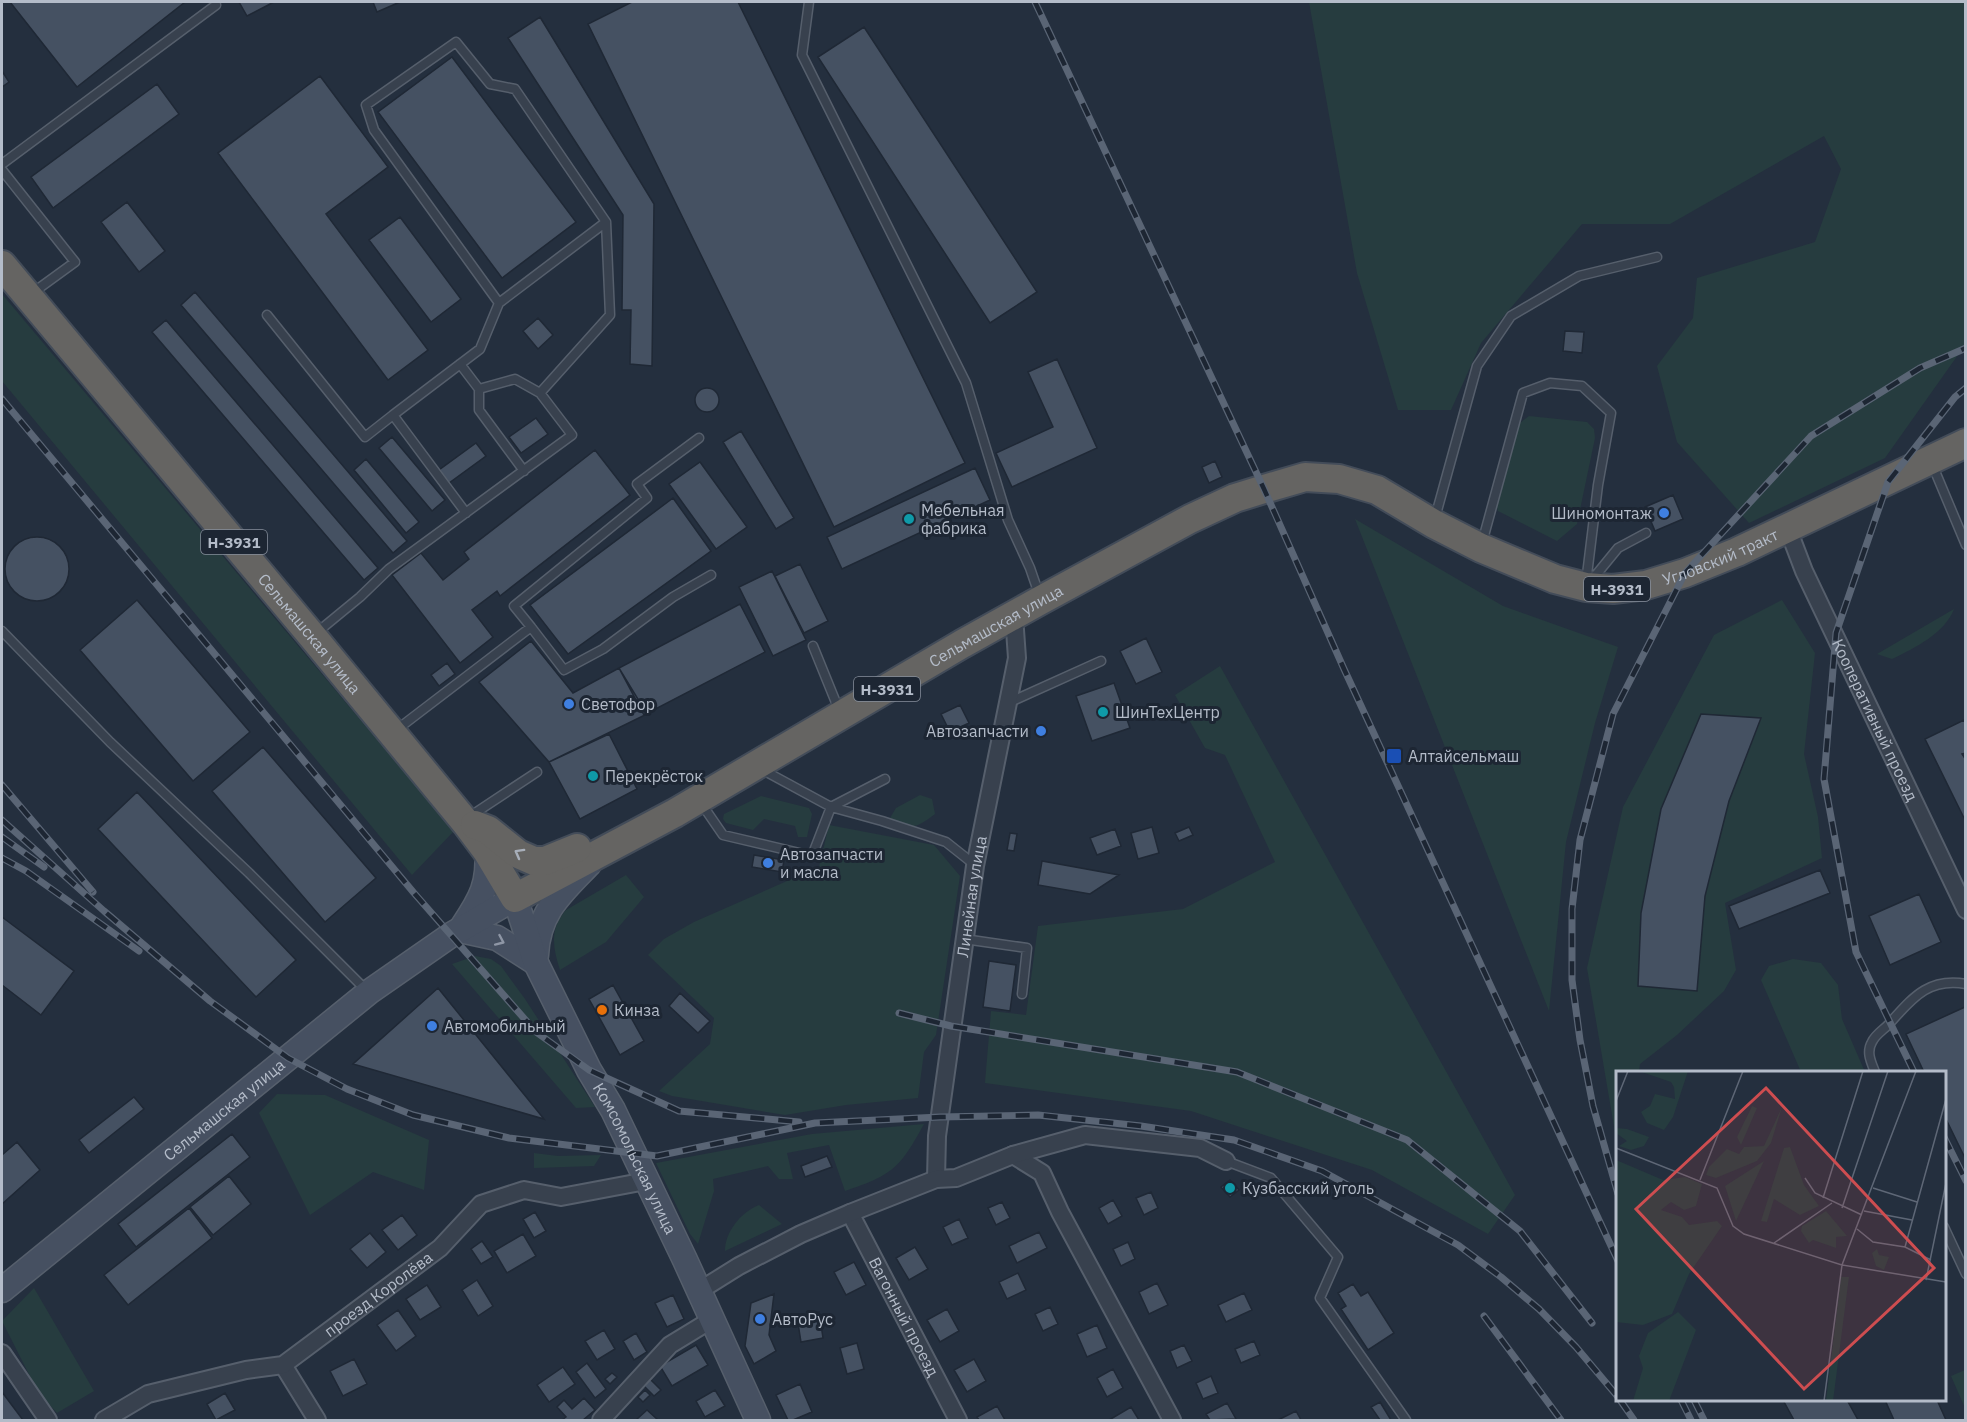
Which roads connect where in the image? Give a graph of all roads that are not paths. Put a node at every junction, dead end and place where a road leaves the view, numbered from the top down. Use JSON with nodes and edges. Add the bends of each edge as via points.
{"nodes":[{"id":1,"x":809,"y":2,"type":"edge"},
{"id":2,"x":216,"y":5,"type":"dead end"},
{"id":3,"x":2,"y":164,"type":"edge"},
{"id":4,"x":2,"y":170,"type":"edge"},
{"id":5,"x":606,"y":222,"type":"junction"},
{"id":6,"x":1657,"y":257,"type":"dead end"},
{"id":7,"x":2,"y":265,"type":"edge"},
{"id":8,"x":28,"y":296,"type":"junction"},
{"id":9,"x":499,"y":303,"type":"junction"},
{"id":10,"x":267,"y":315,"type":"dead end"},
{"id":11,"x":460,"y":364,"type":"junction"},
{"id":12,"x":479,"y":389,"type":"junction"},
{"id":13,"x":540,"y":393,"type":"junction"},
{"id":14,"x":393,"y":415,"type":"junction"},
{"id":15,"x":699,"y":438,"type":"dead end"},
{"id":16,"x":1965,"y":443,"type":"edge"},
{"id":17,"x":1930,"y":460,"type":"junction"},
{"id":18,"x":524,"y":471,"type":"junction"},
{"id":19,"x":1264,"y":489,"type":"joint"},
{"id":20,"x":466,"y":513,"type":"junction"},
{"id":21,"x":1434,"y":524,"type":"junction"},
{"id":22,"x":1788,"y":529,"type":"junction"},
{"id":23,"x":1646,"y":533,"type":"dead end"},
{"id":24,"x":1965,"y":545,"type":"edge"},
{"id":25,"x":1481,"y":548,"type":"junction"},
{"id":26,"x":711,"y":575,"type":"dead end"},
{"id":27,"x":1586,"y":586,"type":"junction"},
{"id":28,"x":1041,"y":600,"type":"junction"},
{"id":29,"x":1014,"y":616,"type":"junction"},
{"id":30,"x":531,"y":627,"type":"junction"},
{"id":31,"x":2,"y":631,"type":"edge"},
{"id":32,"x":312,"y":636,"type":"junction"},
{"id":33,"x":813,"y":645,"type":"dead end"},
{"id":34,"x":1101,"y":661,"type":"dead end"},
{"id":35,"x":1008,"y":703,"type":"junction"},
{"id":36,"x":842,"y":716,"type":"junction"},
{"id":37,"x":392,"y":733,"type":"junction"},
{"id":38,"x":756,"y":766,"type":"junction"},
{"id":39,"x":537,"y":772,"type":"dead end"},
{"id":40,"x":885,"y":779,"type":"dead end"},
{"id":41,"x":698,"y":799,"type":"junction"},
{"id":42,"x":831,"y":807,"type":"junction"},
{"id":43,"x":465,"y":822,"type":"junction"},
{"id":44,"x":632,"y":835,"type":"junction"},
{"id":45,"x":487,"y":851,"type":"junction"},
{"id":46,"x":600,"y":853,"type":"junction"},
{"id":47,"x":975,"y":866,"type":"junction"},
{"id":48,"x":515,"y":898,"type":"junction"},
{"id":49,"x":1965,"y":909,"type":"edge"},
{"id":50,"x":460,"y":930,"type":"junction"},
{"id":51,"x":964,"y":939,"type":"junction"},
{"id":52,"x":536,"y":963,"type":"junction"},
{"id":53,"x":1965,"y":984,"type":"edge"},
{"id":54,"x":369,"y":992,"type":"junction"},
{"id":55,"x":1022,"y":994,"type":"dead end"},
{"id":56,"x":1875,"y":1071,"type":"edge"},
{"id":57,"x":1012,"y":1155,"type":"junction"},
{"id":58,"x":1226,"y":1161,"type":"joint"},
{"id":59,"x":936,"y":1179,"type":"junction"},
{"id":60,"x":646,"y":1181,"type":"junction"},
{"id":61,"x":850,"y":1213,"type":"junction"},
{"id":62,"x":1946,"y":1231,"type":"edge"},
{"id":63,"x":1965,"y":1274,"type":"edge"},
{"id":64,"x":2,"y":1290,"type":"edge"},
{"id":65,"x":699,"y":1291,"type":"junction"},
{"id":66,"x":711,"y":1320,"type":"junction"},
{"id":67,"x":2,"y":1353,"type":"edge"},
{"id":68,"x":283,"y":1365,"type":"junction"},
{"id":69,"x":48,"y":1420,"type":"edge"},
{"id":70,"x":104,"y":1420,"type":"edge"},
{"id":71,"x":317,"y":1420,"type":"edge"},
{"id":72,"x":601,"y":1420,"type":"edge"},
{"id":73,"x":758,"y":1420,"type":"edge"},
{"id":74,"x":958,"y":1420,"type":"edge"},
{"id":75,"x":1172,"y":1420,"type":"edge"},
{"id":76,"x":1406,"y":1420,"type":"edge"}],
"edges":[{"from":1,"to":28,"type":"lane","via":[[802,55],[966,383],[1008,520]]},
{"from":2,"to":3,"type":"lane"},
{"from":4,"to":8,"type":"lane","via":[[75,262]]},
{"from":5,"to":9,"type":"lane"},
{"from":5,"to":9,"type":"lane","via":[[515,89],[490,84],[456,42],[366,105],[374,130]]},
{"from":5,"to":13,"type":"lane","via":[[610,315]]},
{"from":6,"to":21,"type":"lane","via":[[1579,276],[1511,316],[1477,366]]},
{"from":7,"to":8,"type":"highway","name":"Сельмашская улица","number":"Н-3931"},
{"from":8,"to":32,"type":"highway","name":"Сельмашская улица","number":"Н-3931"},
{"from":9,"to":11,"type":"lane","via":[[480,349]]},
{"from":10,"to":14,"type":"lane","via":[[365,437]]},
{"from":11,"to":12,"type":"lane"},
{"from":11,"to":14,"type":"lane"},
{"from":12,"to":13,"type":"lane","via":[[515,379]]},
{"from":12,"to":18,"type":"lane","via":[[479,410]]},
{"from":13,"to":18,"type":"lane","via":[[572,435]]},
{"from":14,"to":20,"type":"lane"},
{"from":15,"to":30,"type":"lane","via":[[638,484],[647,498],[514,606]]},
{"from":16,"to":17,"type":"highway","name":"Угловский тракт","number":"Н-3931"},
{"from":17,"to":22,"type":"highway","name":"Угловский тракт","number":"Н-3931"},
{"from":17,"to":24,"type":"lane"},
{"from":18,"to":20,"type":"lane"},
{"from":19,"to":21,"type":"highway","name":"Угловский тракт","number":"Н-3931","via":[[1305,477],[1339,478],[1377,489]]},
{"from":19,"to":28,"type":"highway","name":"Сельмашская улица","number":"Н-3931","via":[[1190,519]]},
{"from":20,"to":32,"type":"lane","via":[[389,569]]},
{"from":21,"to":25,"type":"highway","name":"Угловский тракт","number":"Н-3931"},
{"from":22,"to":27,"type":"highway","name":"Угловский тракт","number":"Н-3931","via":[[1685,573],[1646,585],[1613,590]]},
{"from":22,"to":49,"type":"street","name":"Кооперативный проезд","via":[[1804,571]]},
{"from":23,"to":27,"type":"lane","via":[[1618,548]]},
{"from":25,"to":27,"type":"highway","name":"Угловский тракт","number":"Н-3931","via":[[1555,579]]},
{"from":25,"to":27,"type":"lane","via":[[1523,393],[1550,382],[1582,386],[1611,413]]},
{"from":26,"to":30,"type":"lane","via":[[673,597],[603,649],[564,670]]},
{"from":28,"to":29,"type":"highway","name":"Сельмашская улица","number":"Н-3931"},
{"from":29,"to":35,"type":"street","name":"Линейная улица","via":[[1017,658]]},
{"from":29,"to":36,"type":"highway","name":"Сельмашская улица","number":"Н-3931"},
{"from":30,"to":37,"type":"lane"},
{"from":31,"to":54,"type":"lane","via":[[110,742]]},
{"from":32,"to":37,"type":"highway","name":"Сельмашская улица","number":"Н-3931"},
{"from":33,"to":36,"type":"lane"},
{"from":34,"to":35,"type":"lane"},
{"from":35,"to":47,"type":"street","name":"Линейная улица"},
{"from":36,"to":38,"type":"highway","name":"Сельмашская улица","number":"Н-3931"},
{"from":37,"to":43,"type":"highway","name":"Сельмашская улица","number":"Н-3931"},
{"from":38,"to":41,"type":"highway","name":"Сельмашская улица","number":"Н-3931"},
{"from":38,"to":42,"type":"lane"},
{"from":39,"to":43,"type":"lane"},
{"from":40,"to":42,"type":"lane"},
{"from":41,"to":42,"type":"lane","via":[[723,836],[812,856]]},
{"from":41,"to":44,"type":"highway","name":"Сельмашская улица","number":"Н-3931"},
{"from":42,"to":47,"type":"lane","via":[[946,842]]},
{"from":44,"to":43,"type":"highway","one_way":true,"via":[[606,834],[561,856],[534,861],[518,854],[488,830]]},
{"from":43,"to":45,"type":"highway","name":"Сельмашская улица","number":"Н-3931"},
{"from":44,"to":46,"type":"highway","name":"Сельмашская улица","number":"Н-3931"},
{"from":45,"to":48,"type":"highway","name":"Сельмашская улица","number":"Н-3931"},
{"from":45,"to":50,"type":"main road","via":[[489,867],[482,895]]},
{"from":46,"to":48,"type":"highway","name":"Сельмашская улица","number":"Н-3931"},
{"from":46,"to":52,"type":"main road","via":[[544,916]]},
{"from":47,"to":51,"type":"street","name":"Линейная улица"},
{"from":48,"to":50,"type":"main road","name":"Сельмашская улица"},
{"from":48,"to":52,"type":"main road","name":"Комсомольская улица"},
{"from":50,"to":52,"type":"main road","one_way":true,"via":[[497,938]]},
{"from":50,"to":54,"type":"main road","name":"Сельмашская улица"},
{"from":51,"to":55,"type":"lane","via":[[1028,948]]},
{"from":51,"to":59,"type":"street","name":"Линейная улица","via":[[937,1136]]},
{"from":52,"to":60,"type":"main road","name":"Комсомольская улица"},
{"from":53,"to":56,"type":"lane","via":[[1930,987],[1907,1002],[1872,1041],[1869,1058]]},
{"from":54,"to":64,"type":"main road","name":"Сельмашская улица"},
{"from":57,"to":58,"type":"street","via":[[1084,1135],[1200,1148]]},
{"from":57,"to":59,"type":"street","via":[[956,1178]]},
{"from":57,"to":75,"type":"street","via":[[1042,1173]]},
{"from":58,"to":76,"type":"lane","via":[[1271,1178],[1338,1257],[1320,1298]]},
{"from":59,"to":61,"type":"street"},
{"from":60,"to":65,"type":"main road","name":"Комсомольская улица"},
{"from":60,"to":68,"type":"street","name":"проезд Королёва","via":[[561,1197],[524,1190],[481,1204],[440,1248]]},
{"from":61,"to":65,"type":"street","via":[[739,1266]]},
{"from":61,"to":74,"type":"street","name":"Вагонный проезд"},
{"from":62,"to":63,"type":"lane"},
{"from":65,"to":66,"type":"main road","name":"Комсомольская улица"},
{"from":66,"to":72,"type":"street","via":[[670,1345]]},
{"from":66,"to":73,"type":"main road","name":"Комсомольская улица"},
{"from":67,"to":69,"type":"street"},
{"from":68,"to":70,"type":"street","name":"проезд Королёва","via":[[148,1394]]},
{"from":68,"to":71,"type":"street"}]}
